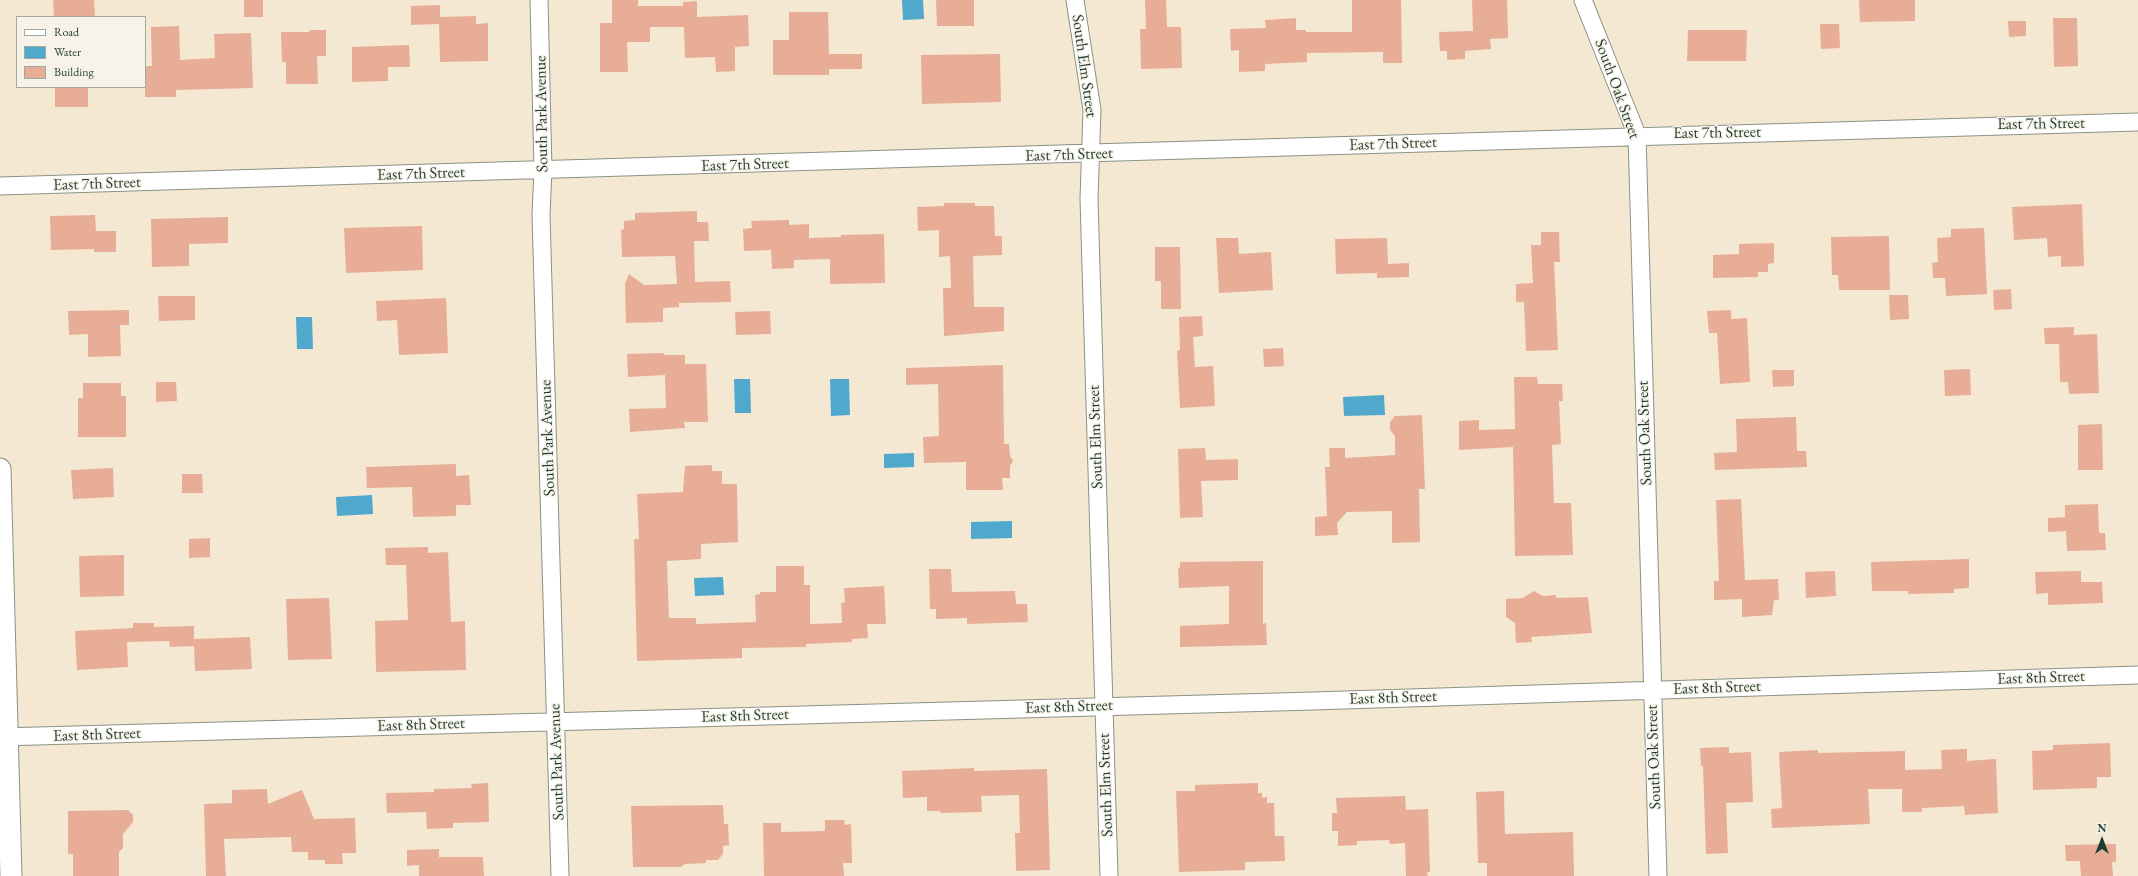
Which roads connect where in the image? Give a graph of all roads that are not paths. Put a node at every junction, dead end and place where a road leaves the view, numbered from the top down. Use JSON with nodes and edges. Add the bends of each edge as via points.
{"nodes":[{"id":1,"x":539,"y":0,"type":"edge"},
{"id":2,"x":1074,"y":0,"type":"edge"},
{"id":3,"x":1583,"y":0,"type":"edge"},
{"id":4,"x":2138,"y":122,"type":"edge"},
{"id":5,"x":1637,"y":135,"type":"junction"},
{"id":6,"x":1091,"y":154,"type":"junction"},
{"id":7,"x":544,"y":170,"type":"junction"},
{"id":8,"x":0,"y":186,"type":"edge"},
{"id":9,"x":0,"y":469,"type":"edge"},
{"id":10,"x":2138,"y":675,"type":"edge"},
{"id":11,"x":1652,"y":690,"type":"junction"},
{"id":12,"x":1104,"y":706,"type":"junction"},
{"id":13,"x":556,"y":721,"type":"junction"},
{"id":14,"x":4,"y":737,"type":"edge"},
{"id":15,"x":11,"y":876,"type":"edge"},
{"id":16,"x":560,"y":876,"type":"edge"},
{"id":17,"x":1109,"y":876,"type":"edge"},
{"id":18,"x":1658,"y":876,"type":"edge"}],
"edges":[{"from":1,"to":7,"type":"street","name":"South Park Avenue"},
{"from":2,"to":6,"type":"street","name":"South Elm Street","via":[[1092,110]]},
{"from":3,"to":5,"type":"street","name":"South Oak Street"},
{"from":4,"to":5,"type":"street","name":"East 7th Street"},
{"from":5,"to":6,"type":"street","name":"East 7th Street"},
{"from":5,"to":11,"type":"street","name":"South Oak Street"},
{"from":6,"to":7,"type":"street","name":"East 7th Street"},
{"from":6,"to":12,"type":"street","name":"South Elm Street","via":[[1089,199]]},
{"from":7,"to":8,"type":"street","name":"East 7th Street"},
{"from":7,"to":13,"type":"street","name":"South Park Avenue","via":[[541,215]]},
{"from":9,"to":14,"type":"street"},
{"from":10,"to":11,"type":"street","name":"East 8th Street"},
{"from":11,"to":12,"type":"street","name":"East 8th Street"},
{"from":11,"to":18,"type":"street","name":"South Oak Street"},
{"from":12,"to":13,"type":"street","name":"East 8th Street"},
{"from":12,"to":17,"type":"street","name":"South Elm Street"},
{"from":13,"to":14,"type":"street","name":"East 8th Street"},
{"from":13,"to":16,"type":"street","name":"South Park Avenue"},
{"from":14,"to":15,"type":"street"}]}
